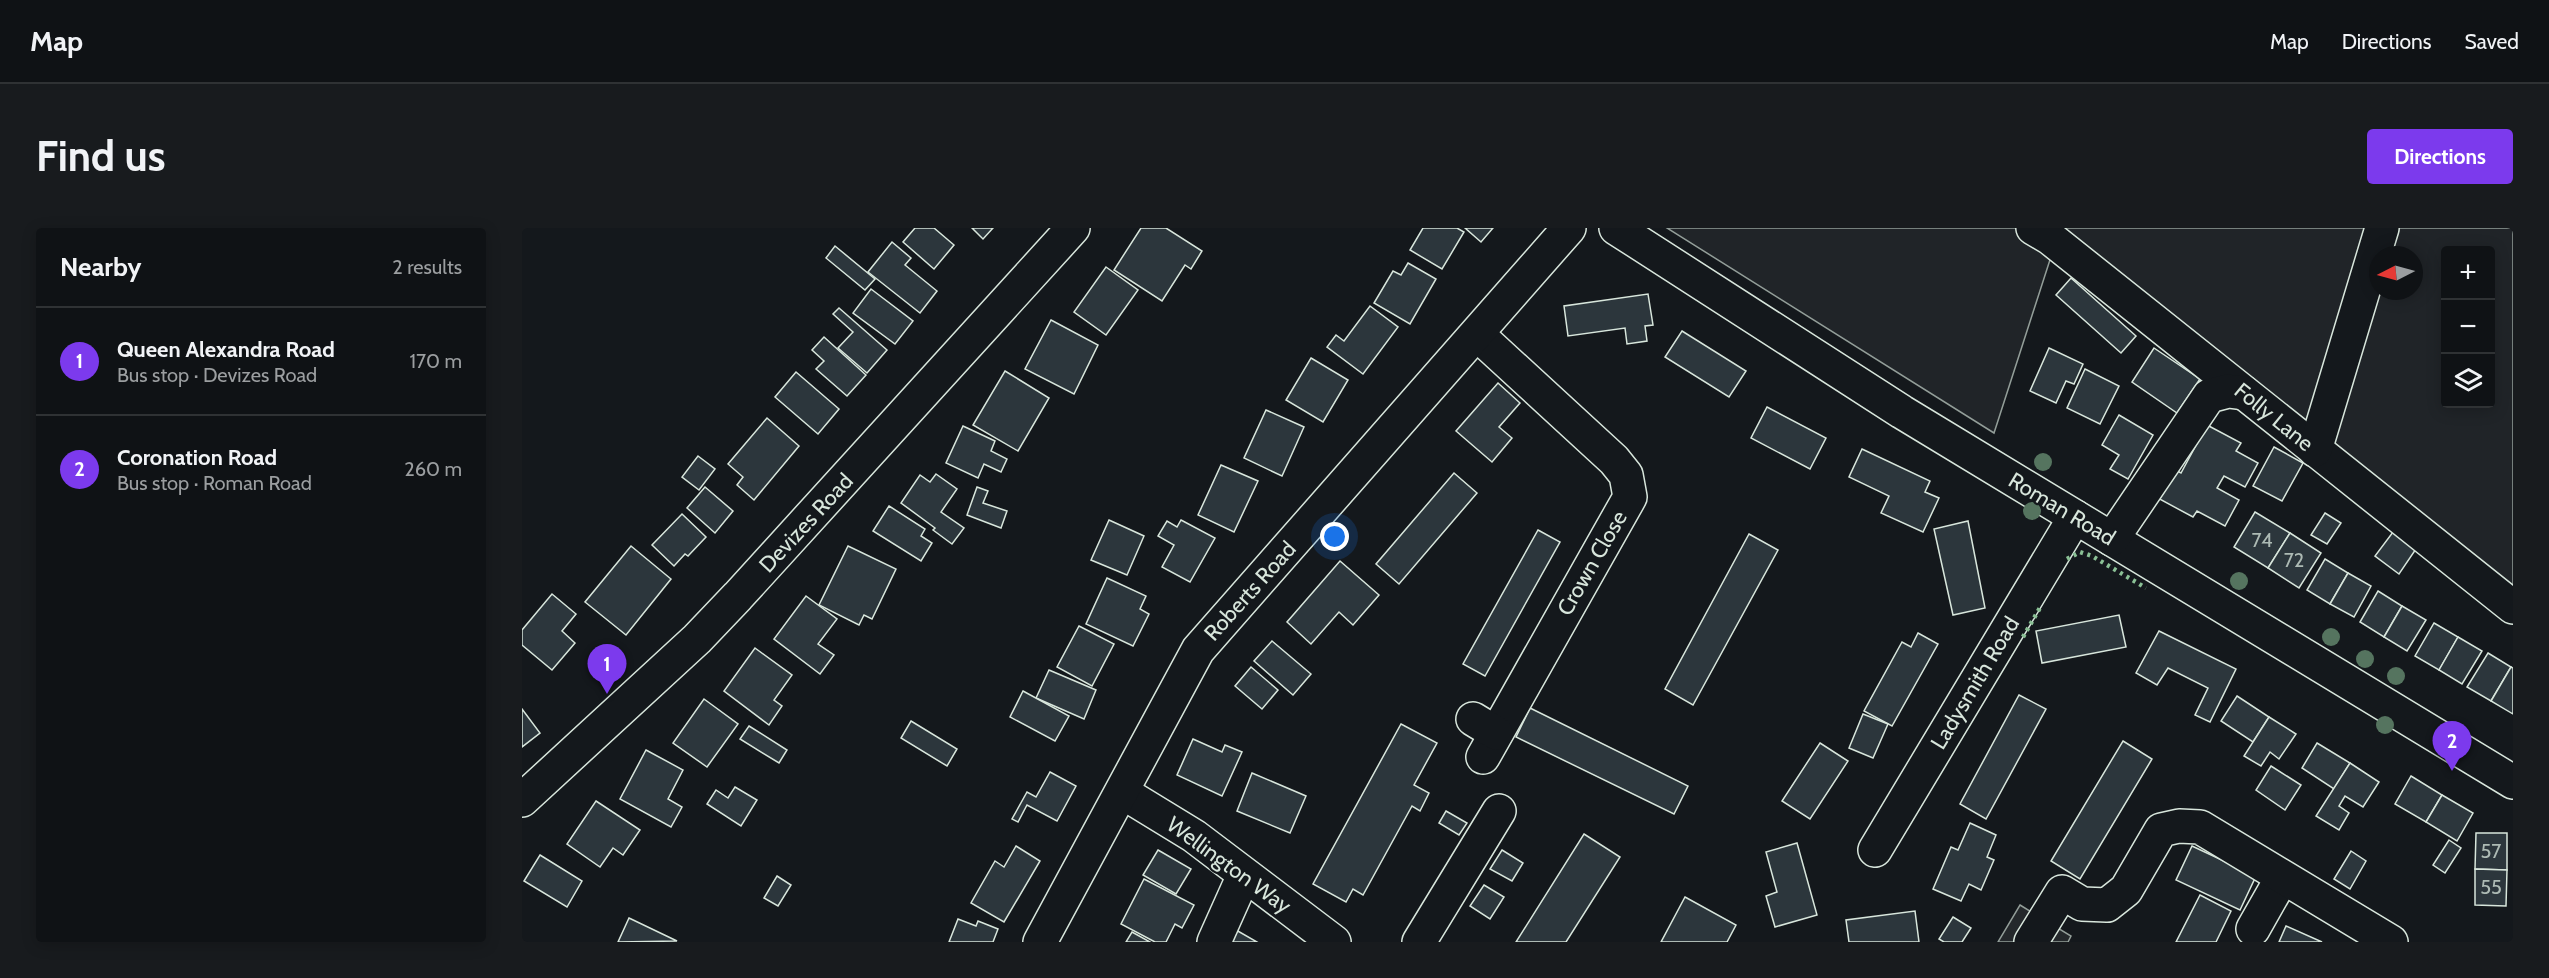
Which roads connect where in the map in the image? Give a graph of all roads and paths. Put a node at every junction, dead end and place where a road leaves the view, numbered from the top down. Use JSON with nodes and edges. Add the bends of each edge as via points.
{"nodes":[{"id":1,"x":1073,"y":228,"type":"edge"},
{"id":2,"x":1569,"y":228,"type":"edge"},
{"id":3,"x":1616,"y":228,"type":"edge"},
{"id":4,"x":2382,"y":228,"type":"edge"},
{"id":5,"x":2041,"y":233,"type":"edge"},
{"id":6,"x":1478,"y":335,"type":"junction"},
{"id":7,"x":2244,"y":393,"type":"junction"},
{"id":8,"x":2315,"y":450,"type":"junction"},
{"id":9,"x":2075,"y":517,"type":"junction"},
{"id":10,"x":2112,"y":539,"type":"junction"},
{"id":11,"x":2513,"y":607,"type":"edge"},
{"id":12,"x":1484,"y":736,"type":"dead end"},
{"id":13,"x":2513,"y":782,"type":"edge"},
{"id":14,"x":1122,"y":792,"type":"junction"},
{"id":15,"x":522,"y":800,"type":"edge"},
{"id":16,"x":1499,"y":811,"type":"dead end"},
{"id":17,"x":1875,"y":850,"type":"dead end"},
{"id":18,"x":1244,"y":875,"type":"junction"},
{"id":19,"x":2282,"y":878,"type":"junction"},
{"id":20,"x":2253,"y":929,"type":"dead end"},
{"id":21,"x":1040,"y":942,"type":"edge"},
{"id":22,"x":1214,"y":942,"type":"edge"},
{"id":23,"x":1334,"y":942,"type":"edge"},
{"id":24,"x":1419,"y":942,"type":"edge"},
{"id":25,"x":2031,"y":942,"type":"edge"},
{"id":26,"x":2391,"y":942,"type":"edge"}],
"edges":[{"from":1,"to":15,"type":"street","name":"Devizes Road","via":[[738,596]]},
{"from":2,"to":6,"type":"street","name":"Roberts Road"},
{"from":3,"to":9,"type":"street","name":"Roman Road"},
{"from":4,"to":8,"type":"street"},
{"from":5,"to":7,"type":"street","name":"Folly Lane"},
{"from":6,"to":12,"type":"street","name":"Crown Close","via":[[1614,460],[1626,475],[1630,497]]},
{"from":6,"to":14,"type":"street","name":"Roberts Road","via":[[1197,650]]},
{"from":7,"to":8,"type":"street","name":"Folly Lane"},
{"from":7,"to":10,"type":"street","via":[[2228,391],[2209,396]]},
{"from":8,"to":11,"type":"street","name":"Folly Lane"},
{"from":9,"to":10,"type":"street","name":"Roman Road"},
{"from":9,"to":17,"type":"street","name":"Ladysmith Road"},
{"from":10,"to":13,"type":"street","name":"Roman Road"},
{"from":14,"to":18,"type":"street","name":"Wellington Way","via":[[1194,836]]},
{"from":14,"to":21,"type":"street","name":"Roberts Road"},
{"from":16,"to":24,"type":"street"},
{"from":18,"to":22,"type":"street"},
{"from":18,"to":23,"type":"street","name":"Wellington Way"},
{"from":19,"to":20,"type":"street"},
{"from":19,"to":25,"type":"street","via":[[2200,827],[2161,830],[2126,890],[2107,905],[2082,904],[2062,892]]},
{"from":19,"to":26,"type":"street"}]}
